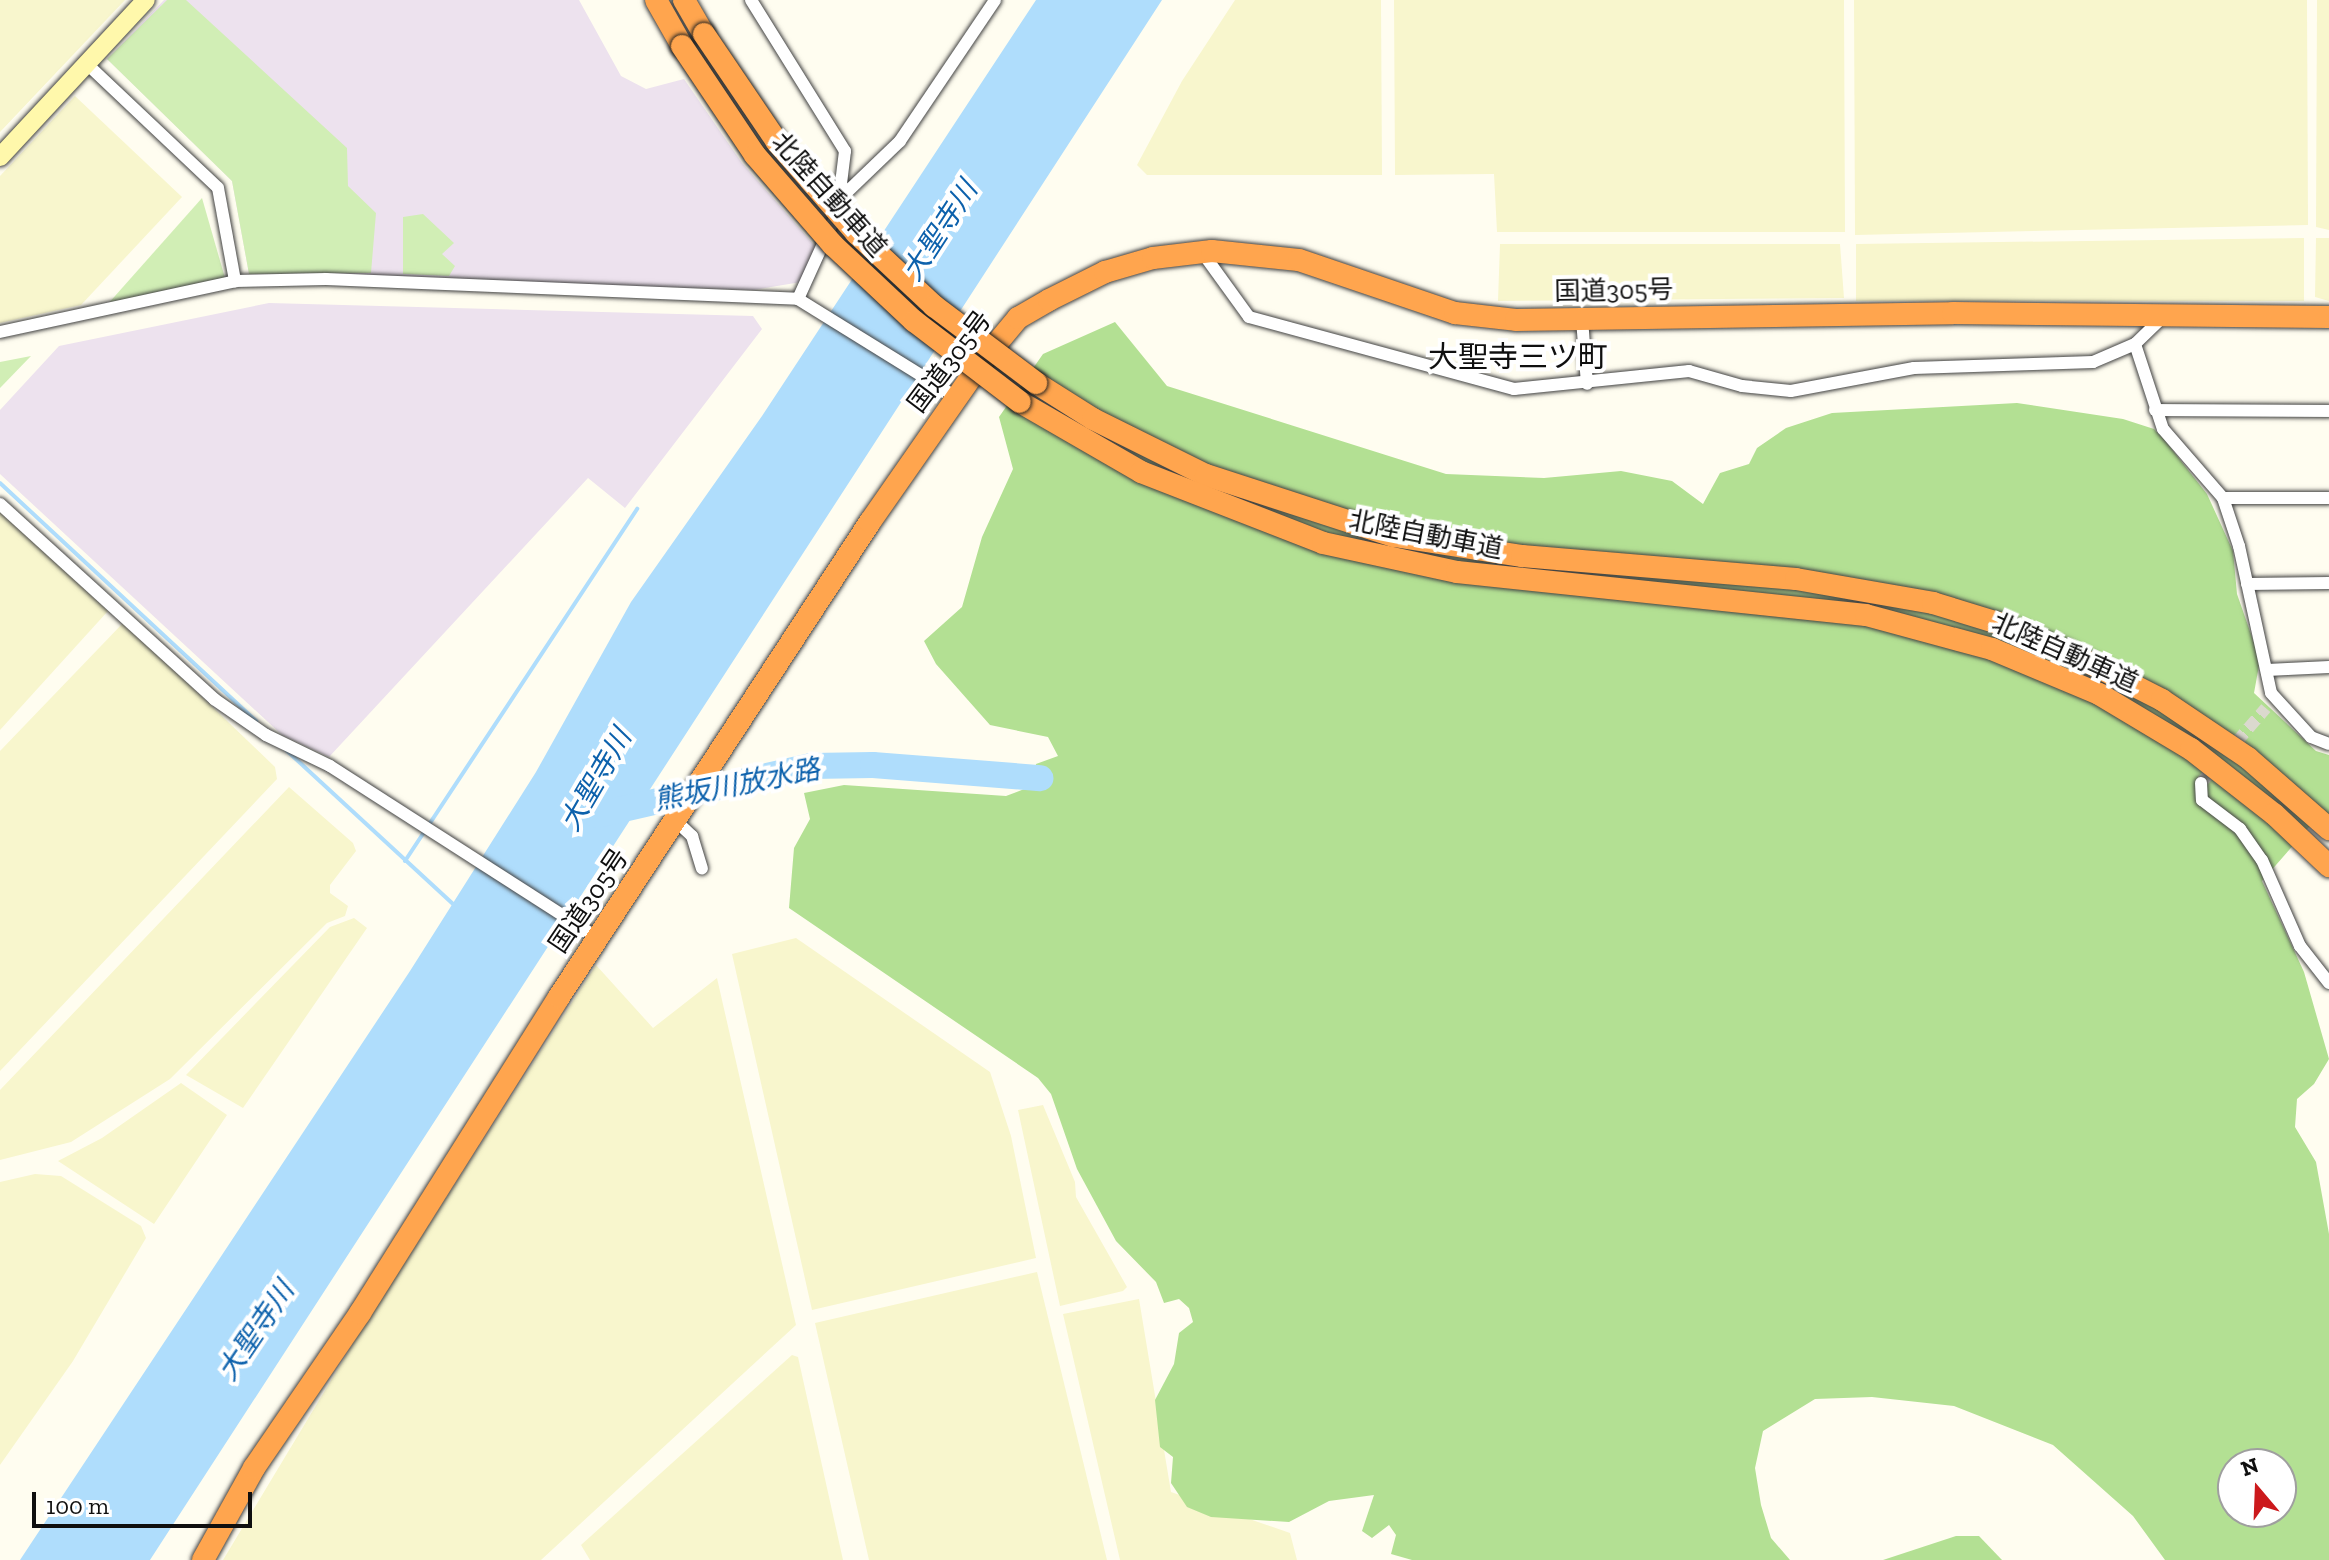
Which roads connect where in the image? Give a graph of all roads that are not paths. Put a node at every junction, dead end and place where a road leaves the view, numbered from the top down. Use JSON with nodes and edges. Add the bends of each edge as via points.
{"nodes":[{"id":1,"x":146,"y":0,"type":"edge"},
{"id":2,"x":656,"y":0,"type":"edge"},
{"id":3,"x":684,"y":0,"type":"edge"},
{"id":4,"x":751,"y":0,"type":"edge"},
{"id":5,"x":995,"y":0,"type":"edge"},
{"id":6,"x":87,"y":64,"type":"junction"},
{"id":7,"x":0,"y":157,"type":"edge"},
{"id":8,"x":846,"y":193,"type":"junction"},
{"id":9,"x":1202,"y":252,"type":"junction"},
{"id":10,"x":235,"y":281,"type":"junction"},
{"id":11,"x":798,"y":299,"type":"junction"},
{"id":12,"x":2329,"y":317,"type":"edge"},
{"id":13,"x":2162,"y":318,"type":"junction"},
{"id":14,"x":1582,"y":319,"type":"junction"},
{"id":15,"x":0,"y":332,"type":"edge"},
{"id":16,"x":2135,"y":344,"type":"junction"},
{"id":17,"x":1587,"y":384,"type":"junction"},
{"id":18,"x":950,"y":393,"type":"junction"},
{"id":19,"x":2155,"y":410,"type":"junction"},
{"id":20,"x":2329,"y":411,"type":"edge"},
{"id":21,"x":2223,"y":498,"type":"junction"},
{"id":22,"x":2329,"y":498,"type":"edge"},
{"id":23,"x":0,"y":504,"type":"edge"},
{"id":24,"x":2329,"y":583,"type":"edge"},
{"id":25,"x":2247,"y":584,"type":"junction"},
{"id":26,"x":2329,"y":667,"type":"edge"},
{"id":27,"x":2267,"y":670,"type":"junction"},
{"id":28,"x":2329,"y":744,"type":"edge"},
{"id":29,"x":2201,"y":783,"type":"dead end"},
{"id":30,"x":680,"y":817,"type":"junction"},
{"id":31,"x":2329,"y":829,"type":"edge"},
{"id":32,"x":2329,"y":866,"type":"edge"},
{"id":33,"x":702,"y":868,"type":"dead end"},
{"id":34,"x":598,"y":938,"type":"junction"},
{"id":35,"x":2329,"y":983,"type":"edge"},
{"id":36,"x":203,"y":1560,"type":"edge"}],
"edges":[{"from":1,"to":6,"type":"main road"},
{"from":2,"to":32,"type":"highway","name":"北陸自動車道","bridge":true,"via":[[755,155],[833,245],[914,321],[1020,402],[1155,479],[1323,543],[1457,572],[1866,615],[1992,649],[2099,694],[2191,749],[2274,814]]},
{"from":3,"to":31,"type":"highway","name":"北陸自動車道","bridge":true,"via":[[777,142],[856,233],[934,306],[1036,383],[1107,427],[1206,475],[1394,536],[1522,556],[1810,581],[1933,603],[1998,623],[2162,700],[2248,758]]},
{"from":4,"to":8,"type":"street","via":[[845,151],[841,184]]},
{"from":5,"to":8,"type":"street","via":[[900,141]]},
{"from":6,"to":7,"type":"main road"},
{"from":6,"to":10,"type":"street","via":[[218,188]]},
{"from":8,"to":11,"type":"street"},
{"from":9,"to":14,"type":"highway","name":"国道305号","via":[[1299,260],[1470,316]]},
{"from":9,"to":17,"type":"street","via":[[1249,317],[1298,334],[1514,389]]},
{"from":9,"to":18,"type":"highway","name":"国道305号","via":[[1105,272],[1029,312]]},
{"from":10,"to":11,"type":"street","via":[[326,279]]},
{"from":10,"to":15,"type":"street"},
{"from":11,"to":18,"type":"street"},
{"from":12,"to":13,"type":"highway","name":"国道305号"},
{"from":13,"to":14,"type":"highway","name":"国道305号","via":[[1953,313]]},
{"from":13,"to":16,"type":"street"},
{"from":14,"to":17,"type":"street"},
{"from":16,"to":17,"type":"street","via":[[2093,362],[1914,368],[1817,389],[1742,386],[1689,371]]},
{"from":16,"to":19,"type":"street"},
{"from":18,"to":30,"type":"highway","name":"国道305号"},
{"from":19,"to":20,"type":"street"},
{"from":19,"to":21,"type":"street","via":[[2163,429]]},
{"from":21,"to":22,"type":"street"},
{"from":21,"to":25,"type":"street"},
{"from":23,"to":34,"type":"street","via":[[214,699],[266,735],[330,766]]},
{"from":24,"to":25,"type":"street"},
{"from":25,"to":27,"type":"street"},
{"from":26,"to":27,"type":"street"},
{"from":27,"to":28,"type":"street","via":[[2271,703],[2311,737]]},
{"from":29,"to":35,"type":"street","via":[[2200,797],[2240,829],[2262,860],[2300,946]]},
{"from":30,"to":33,"type":"street"},
{"from":30,"to":34,"type":"highway","name":"国道305号"},
{"from":34,"to":36,"type":"highway","name":"国道305号","via":[[360,1313],[254,1468]]}]}
